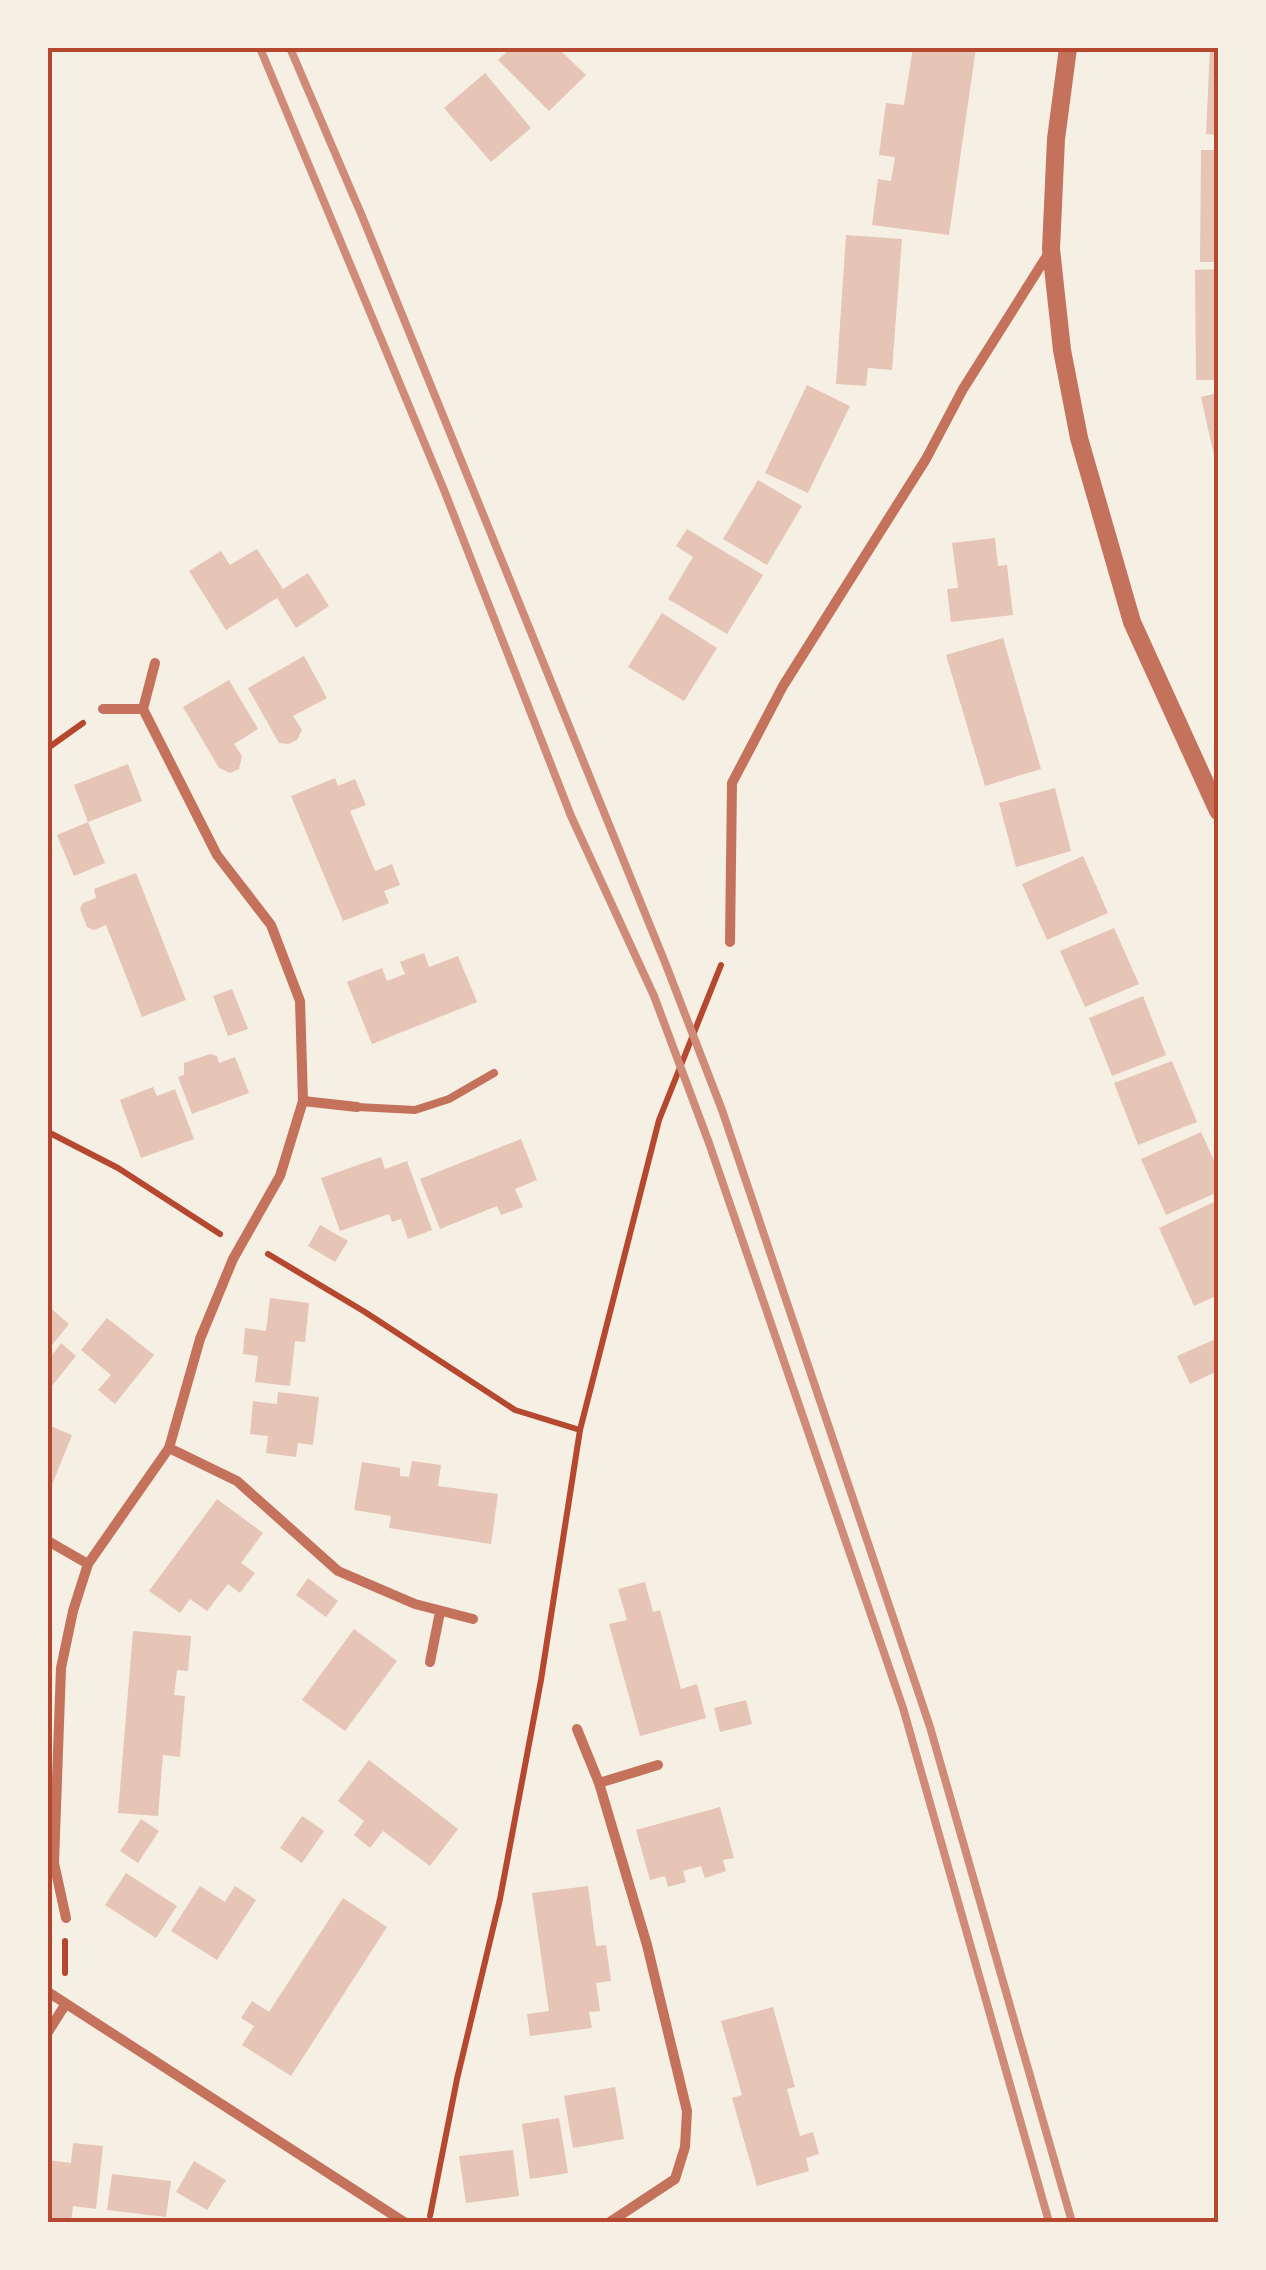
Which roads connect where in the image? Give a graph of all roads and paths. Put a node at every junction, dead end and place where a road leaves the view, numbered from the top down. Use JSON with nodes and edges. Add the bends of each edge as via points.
{"nodes":[{"id":1,"x":1068,"y":48,"type":"edge"},
{"id":2,"x":1051,"y":249,"type":"junction"},
{"id":3,"x":155,"y":663,"type":"dead end"},
{"id":4,"x":103,"y":708,"type":"joint"},
{"id":5,"x":143,"y":708,"type":"junction"},
{"id":6,"x":48,"y":748,"type":"edge"},
{"id":7,"x":1218,"y":811,"type":"edge"},
{"id":8,"x":730,"y":942,"type":"joint"},
{"id":9,"x":494,"y":1073,"type":"dead end"},
{"id":10,"x":303,"y":1100,"type":"junction"},
{"id":11,"x":357,"y":1107,"type":"joint"},
{"id":12,"x":48,"y":1132,"type":"edge"},
{"id":13,"x":222,"y":1234,"type":"dead end"},
{"id":14,"x":268,"y":1254,"type":"dead end"},
{"id":15,"x":580,"y":1430,"type":"junction"},
{"id":16,"x":170,"y":1448,"type":"junction"},
{"id":17,"x":48,"y":1541,"type":"edge"},
{"id":18,"x":88,"y":1564,"type":"junction"},
{"id":19,"x":440,"y":1612,"type":"junction"},
{"id":20,"x":472,"y":1619,"type":"dead end"},
{"id":21,"x":430,"y":1662,"type":"dead end"},
{"id":22,"x":577,"y":1728,"type":"dead end"},
{"id":23,"x":658,"y":1765,"type":"dead end"},
{"id":24,"x":599,"y":1783,"type":"junction"},
{"id":25,"x":51,"y":1864,"type":"edge"},
{"id":26,"x":66,"y":1918,"type":"joint"},
{"id":27,"x":48,"y":1992,"type":"edge"},
{"id":28,"x":65,"y":2004,"type":"junction"},
{"id":29,"x":48,"y":2032,"type":"edge"},
{"id":30,"x":404,"y":2222,"type":"edge"},
{"id":31,"x":428,"y":2222,"type":"edge"},
{"id":32,"x":610,"y":2222,"type":"edge"}],
"edges":[{"from":1,"to":2,"type":"street"},
{"from":2,"to":7,"type":"street","via":[[1078,438],[1132,622]]},
{"from":2,"to":8,"type":"street","via":[[783,686],[732,783]]},
{"from":3,"to":5,"type":"street"},
{"from":4,"to":5,"type":"street"},
{"from":4,"to":6,"type":"path"},
{"from":5,"to":10,"type":"street","via":[[217,855],[271,925],[300,1000]]},
{"from":8,"to":15,"type":"path","via":[[659,1120]]},
{"from":9,"to":11,"type":"lane","via":[[415,1110]]},
{"from":10,"to":11,"type":"street"},
{"from":10,"to":16,"type":"street","via":[[280,1176],[233,1258],[200,1339]]},
{"from":12,"to":13,"type":"path"},
{"from":14,"to":15,"type":"path","via":[[515,1410]]},
{"from":15,"to":31,"type":"path","via":[[500,1899]]},
{"from":16,"to":18,"type":"street"},
{"from":16,"to":19,"type":"street","via":[[238,1481],[338,1571]]},
{"from":17,"to":18,"type":"street"},
{"from":18,"to":25,"type":"street","via":[[60,1668]]},
{"from":19,"to":20,"type":"street"},
{"from":19,"to":21,"type":"street"},
{"from":22,"to":24,"type":"street"},
{"from":23,"to":24,"type":"street"},
{"from":24,"to":32,"type":"street","via":[[686,2111],[675,2179]]},
{"from":25,"to":26,"type":"street"},
{"from":26,"to":28,"type":"path"},
{"from":27,"to":28,"type":"street"},
{"from":28,"to":29,"type":"street"},
{"from":28,"to":30,"type":"street"}]}
